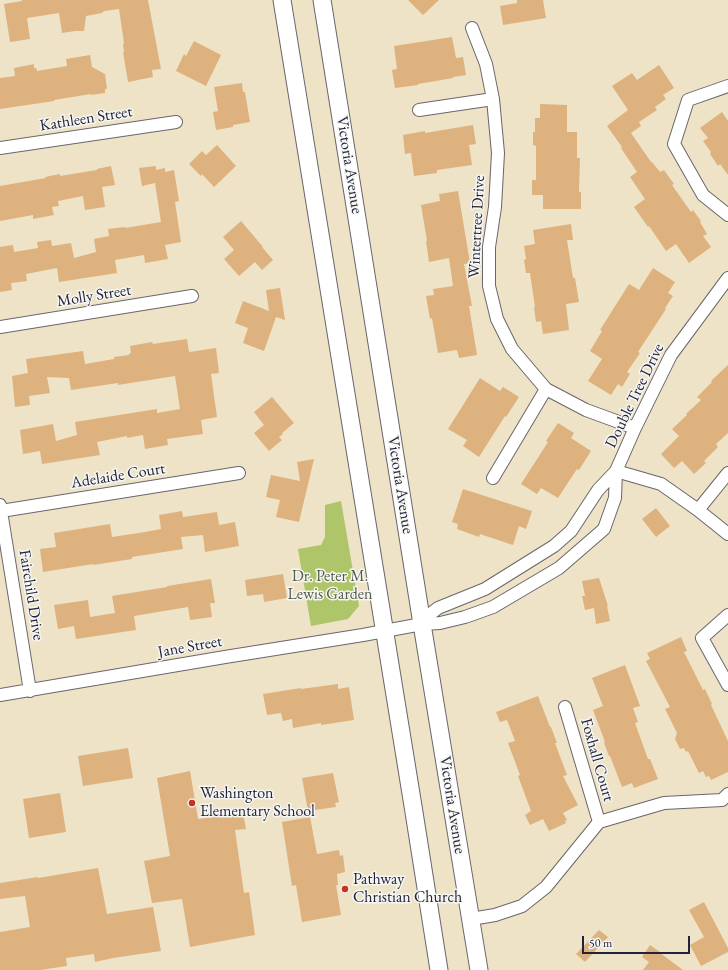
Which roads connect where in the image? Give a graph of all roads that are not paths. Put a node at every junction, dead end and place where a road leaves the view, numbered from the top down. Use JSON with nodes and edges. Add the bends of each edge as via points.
{"nodes":[{"id":1,"x":282,"y":0,"type":"edge"},
{"id":2,"x":322,"y":0,"type":"edge"},
{"id":3,"x":472,"y":28,"type":"dead end"},
{"id":4,"x":728,"y":86,"type":"edge"},
{"id":5,"x":493,"y":99,"type":"junction"},
{"id":6,"x":419,"y":110,"type":"dead end"},
{"id":7,"x":176,"y":122,"type":"dead end"},
{"id":8,"x":0,"y":148,"type":"edge"},
{"id":9,"x":728,"y":215,"type":"edge"},
{"id":10,"x":728,"y":278,"type":"edge"},
{"id":11,"x":192,"y":296,"type":"dead end"},
{"id":12,"x":0,"y":327,"type":"edge"},
{"id":13,"x":546,"y":389,"type":"junction"},
{"id":14,"x":635,"y":428,"type":"junction"},
{"id":15,"x":616,"y":471,"type":"junction"},
{"id":16,"x":239,"y":473,"type":"dead end"},
{"id":17,"x":728,"y":473,"type":"edge"},
{"id":18,"x":493,"y":478,"type":"dead end"},
{"id":19,"x":0,"y":508,"type":"edge"},
{"id":20,"x":698,"y":510,"type":"junction"},
{"id":21,"x":728,"y":534,"type":"edge"},
{"id":22,"x":728,"y":615,"type":"edge"},
{"id":23,"x":422,"y":624,"type":"junction"},
{"id":24,"x":385,"y":632,"type":"junction"},
{"id":25,"x":728,"y":686,"type":"edge"},
{"id":26,"x":30,"y":690,"type":"junction"},
{"id":27,"x":0,"y":695,"type":"edge"},
{"id":28,"x":566,"y":707,"type":"dead end"},
{"id":29,"x":728,"y":794,"type":"edge"},
{"id":30,"x":599,"y":822,"type":"junction"},
{"id":31,"x":471,"y":919,"type":"junction"},
{"id":32,"x":439,"y":970,"type":"edge"},
{"id":33,"x":479,"y":970,"type":"edge"}],
"edges":[{"from":1,"to":24,"type":"main road"},
{"from":2,"to":23,"type":"main road","name":"Victoria Avenue"},
{"from":3,"to":5,"type":"street","name":"Wintertree Drive","via":[[486,64]]},
{"from":4,"to":9,"type":"street","via":[[688,100],[674,144],[703,194]]},
{"from":5,"to":6,"type":"street"},
{"from":5,"to":13,"type":"street","name":"Wintertree Drive","via":[[498,153],[489,247],[490,286],[497,319],[512,349]]},
{"from":7,"to":8,"type":"street","name":"Kathleen Street"},
{"from":10,"to":14,"type":"street","name":"Double Tree Drive","via":[[671,355]]},
{"from":11,"to":12,"type":"street","name":"Molly Street"},
{"from":13,"to":14,"type":"street","name":"Wintertree Drive","via":[[586,410]]},
{"from":13,"to":18,"type":"street"},
{"from":14,"to":15,"type":"street","name":"Double Tree Drive"},
{"from":15,"to":20,"type":"street","via":[[661,484]]},
{"from":15,"to":23,"type":"street","name":"Double Tree Drive","via":[[598,490],[571,531],[554,546],[485,589],[438,608]]},
{"from":15,"to":23,"type":"street","name":"Double Tree Drive","via":[[615,498],[604,529],[559,568],[493,607],[440,623]]},
{"from":16,"to":19,"type":"street","name":"Adelaide Court"},
{"from":17,"to":20,"type":"street"},
{"from":19,"to":26,"type":"street","name":"Fairchild Drive"},
{"from":20,"to":21,"type":"street"},
{"from":22,"to":25,"type":"street","via":[[702,638]]},
{"from":23,"to":24,"type":"street","name":"Double Tree Drive"},
{"from":23,"to":31,"type":"main road","name":"Victoria Avenue"},
{"from":24,"to":26,"type":"street","name":"Jane Street"},
{"from":24,"to":32,"type":"main road"},
{"from":26,"to":27,"type":"street","name":"Jane Street"},
{"from":28,"to":30,"type":"street","name":"Foxhall Court"},
{"from":29,"to":30,"type":"street","via":[[722,800],[664,803]]},
{"from":30,"to":31,"type":"street","via":[[546,887],[522,906]]},
{"from":31,"to":33,"type":"main road","name":"Victoria Avenue"}]}
